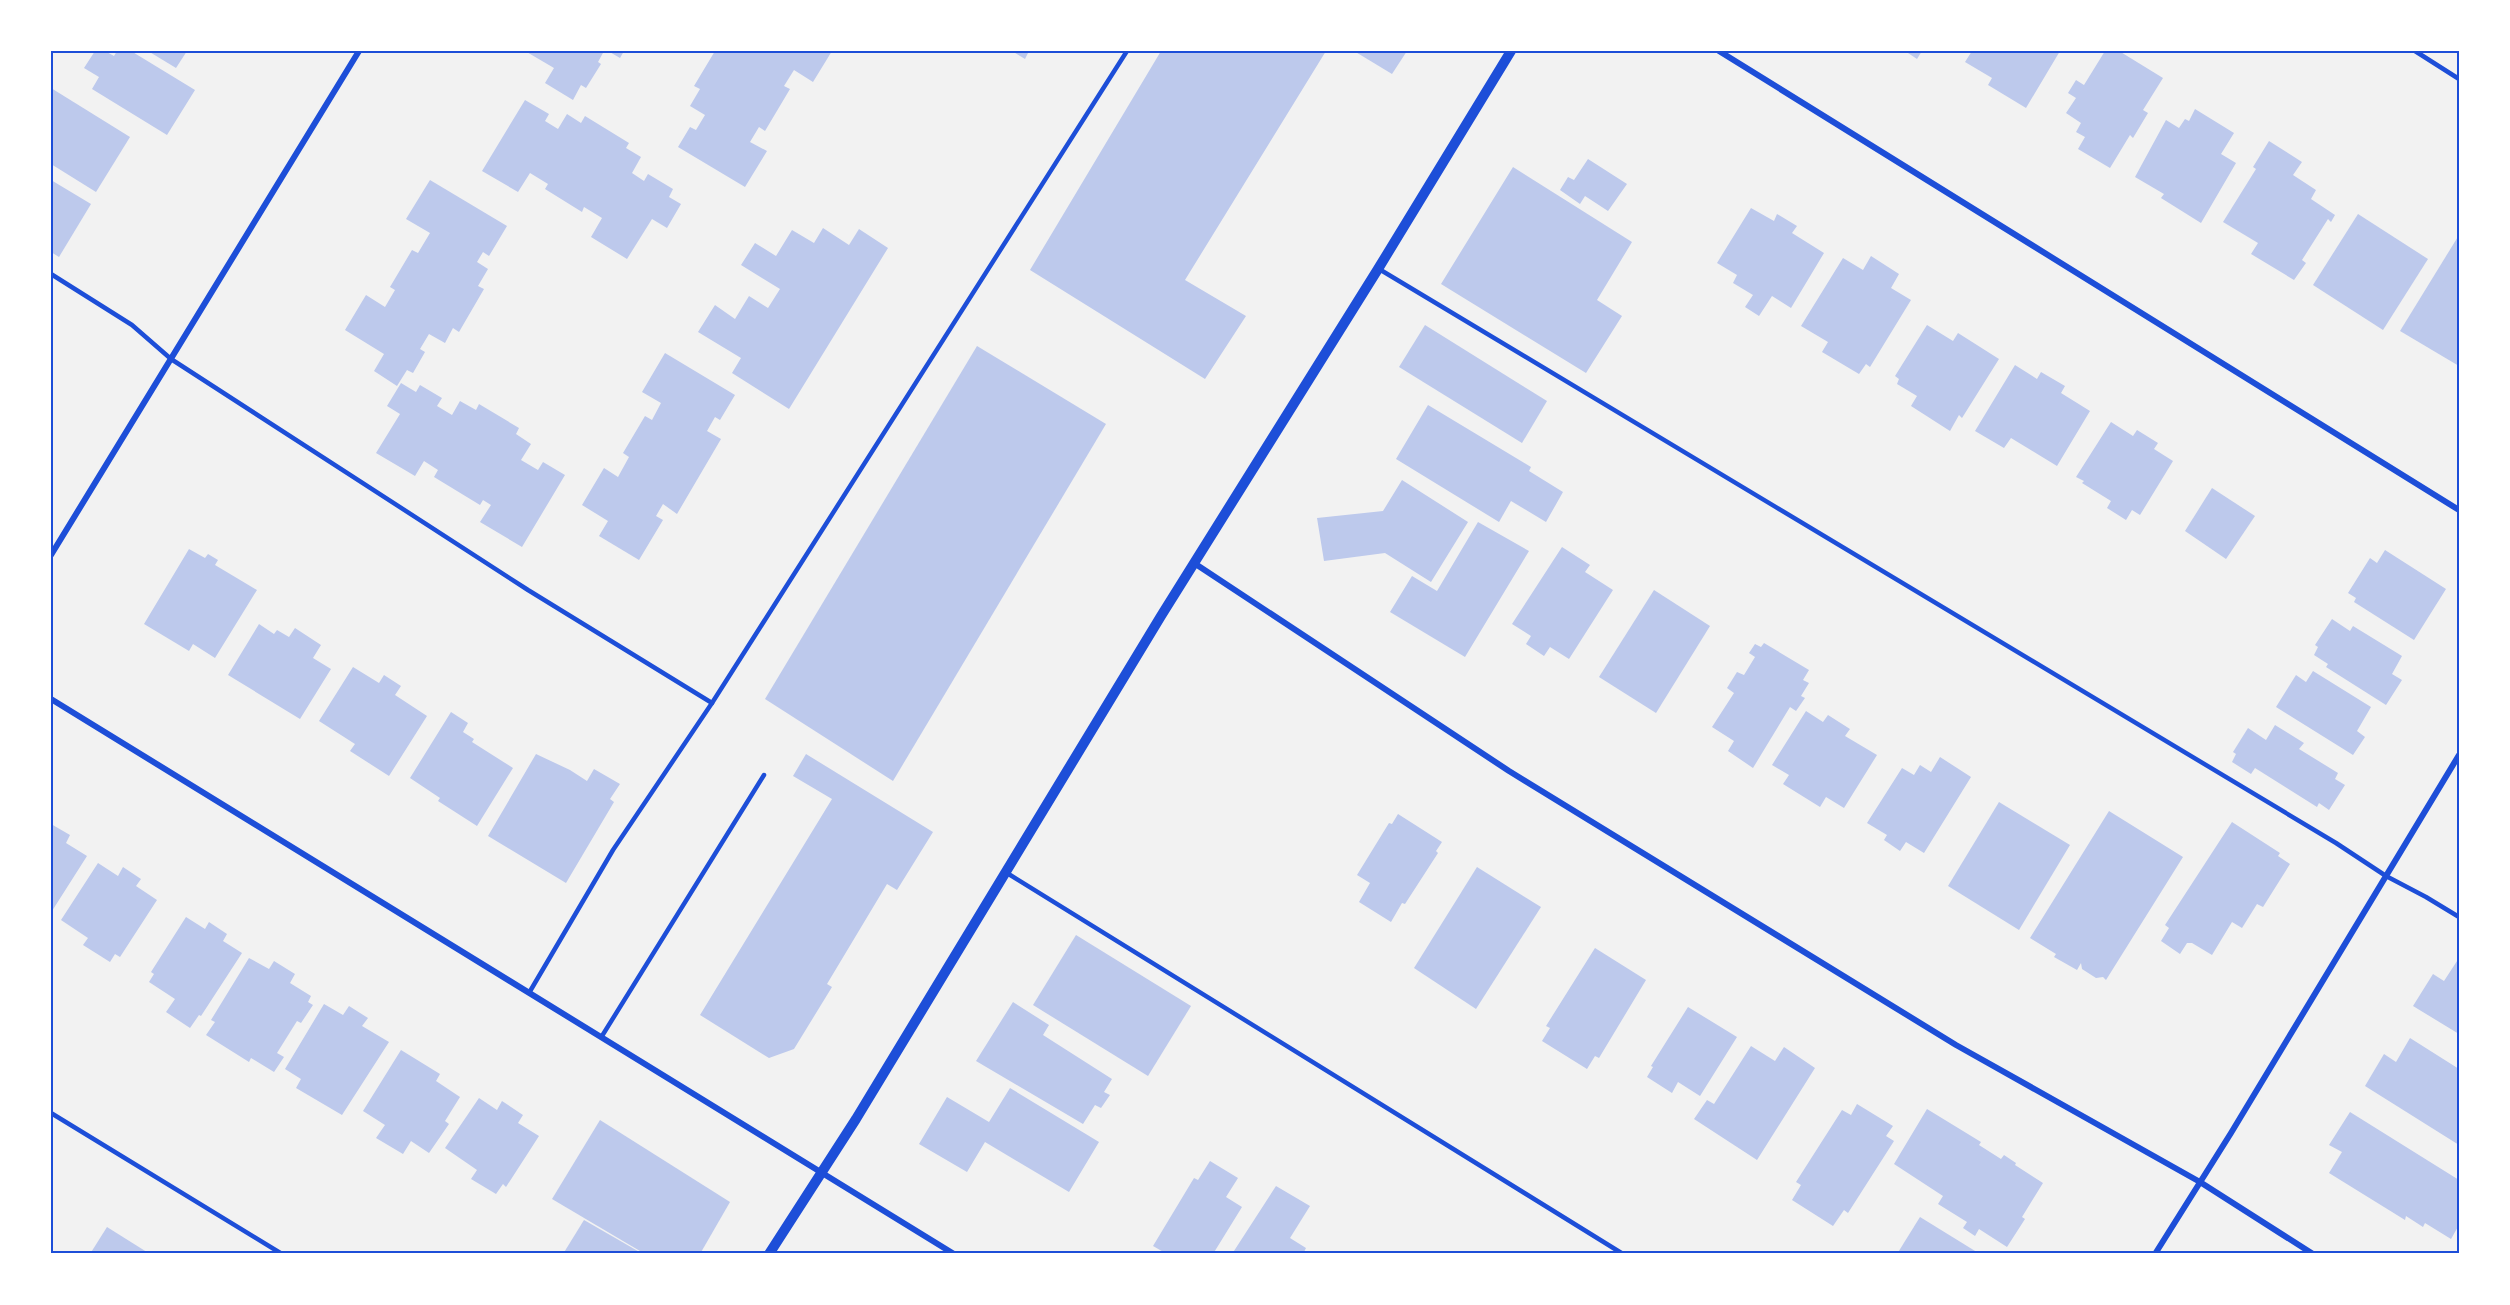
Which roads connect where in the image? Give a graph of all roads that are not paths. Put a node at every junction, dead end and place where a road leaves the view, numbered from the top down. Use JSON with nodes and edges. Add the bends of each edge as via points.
{"nodes":[{"id":1,"x":359,"y":51,"type":"edge"},
{"id":2,"x":1127,"y":51,"type":"edge"},
{"id":3,"x":1511,"y":51,"type":"edge"},
{"id":4,"x":1719,"y":51,"type":"edge"},
{"id":5,"x":2415,"y":51,"type":"edge"},
{"id":6,"x":2459,"y":79,"type":"edge"},
{"id":7,"x":1378,"y":269,"type":"junction"},
{"id":8,"x":51,"y":274,"type":"edge"},
{"id":9,"x":171,"y":359,"type":"junction"},
{"id":10,"x":2459,"y":510,"type":"edge"},
{"id":11,"x":51,"y":555,"type":"edge"},
{"id":12,"x":1194,"y":563,"type":"junction"},
{"id":13,"x":51,"y":699,"type":"edge"},
{"id":14,"x":712,"y":703,"type":"junction"},
{"id":15,"x":2459,"y":755,"type":"edge"},
{"id":16,"x":764,"y":775,"type":"dead end"},
{"id":17,"x":1005,"y":872,"type":"junction"},
{"id":18,"x":2386,"y":876,"type":"junction"},
{"id":19,"x":2459,"y":918,"type":"edge"},
{"id":20,"x":530,"y":993,"type":"junction"},
{"id":21,"x":602,"y":1036,"type":"junction"},
{"id":22,"x":51,"y":1113,"type":"edge"},
{"id":23,"x":822,"y":1173,"type":"junction"},
{"id":24,"x":2200,"y":1182,"type":"junction"},
{"id":25,"x":282,"y":1254,"type":"edge"},
{"id":26,"x":769,"y":1254,"type":"edge"},
{"id":27,"x":954,"y":1254,"type":"edge"},
{"id":28,"x":1623,"y":1254,"type":"edge"},
{"id":29,"x":2155,"y":1254,"type":"edge"},
{"id":30,"x":2313,"y":1254,"type":"edge"}],
"edges":[{"from":1,"to":9,"type":"street"},
{"from":2,"to":14,"type":"lane"},
{"from":3,"to":7,"type":"street"},
{"from":4,"to":10,"type":"street"},
{"from":5,"to":6,"type":"lane"},
{"from":7,"to":12,"type":"street"},
{"from":7,"to":18,"type":"lane"},
{"from":8,"to":9,"type":"lane","via":[[132,325]]},
{"from":9,"to":11,"type":"street"},
{"from":9,"to":14,"type":"lane","via":[[528,590]]},
{"from":12,"to":17,"type":"street"},
{"from":12,"to":24,"type":"street","via":[[1520,777],[1956,1045]]},
{"from":13,"to":20,"type":"street"},
{"from":14,"to":20,"type":"lane","via":[[613,850]]},
{"from":15,"to":18,"type":"street"},
{"from":16,"to":21,"type":"lane"},
{"from":17,"to":23,"type":"street"},
{"from":17,"to":28,"type":"lane"},
{"from":18,"to":19,"type":"lane"},
{"from":18,"to":24,"type":"street"},
{"from":20,"to":21,"type":"street"},
{"from":21,"to":23,"type":"street"},
{"from":22,"to":25,"type":"lane"},
{"from":23,"to":26,"type":"street"},
{"from":23,"to":27,"type":"street"},
{"from":24,"to":29,"type":"street"},
{"from":24,"to":30,"type":"street"}]}
